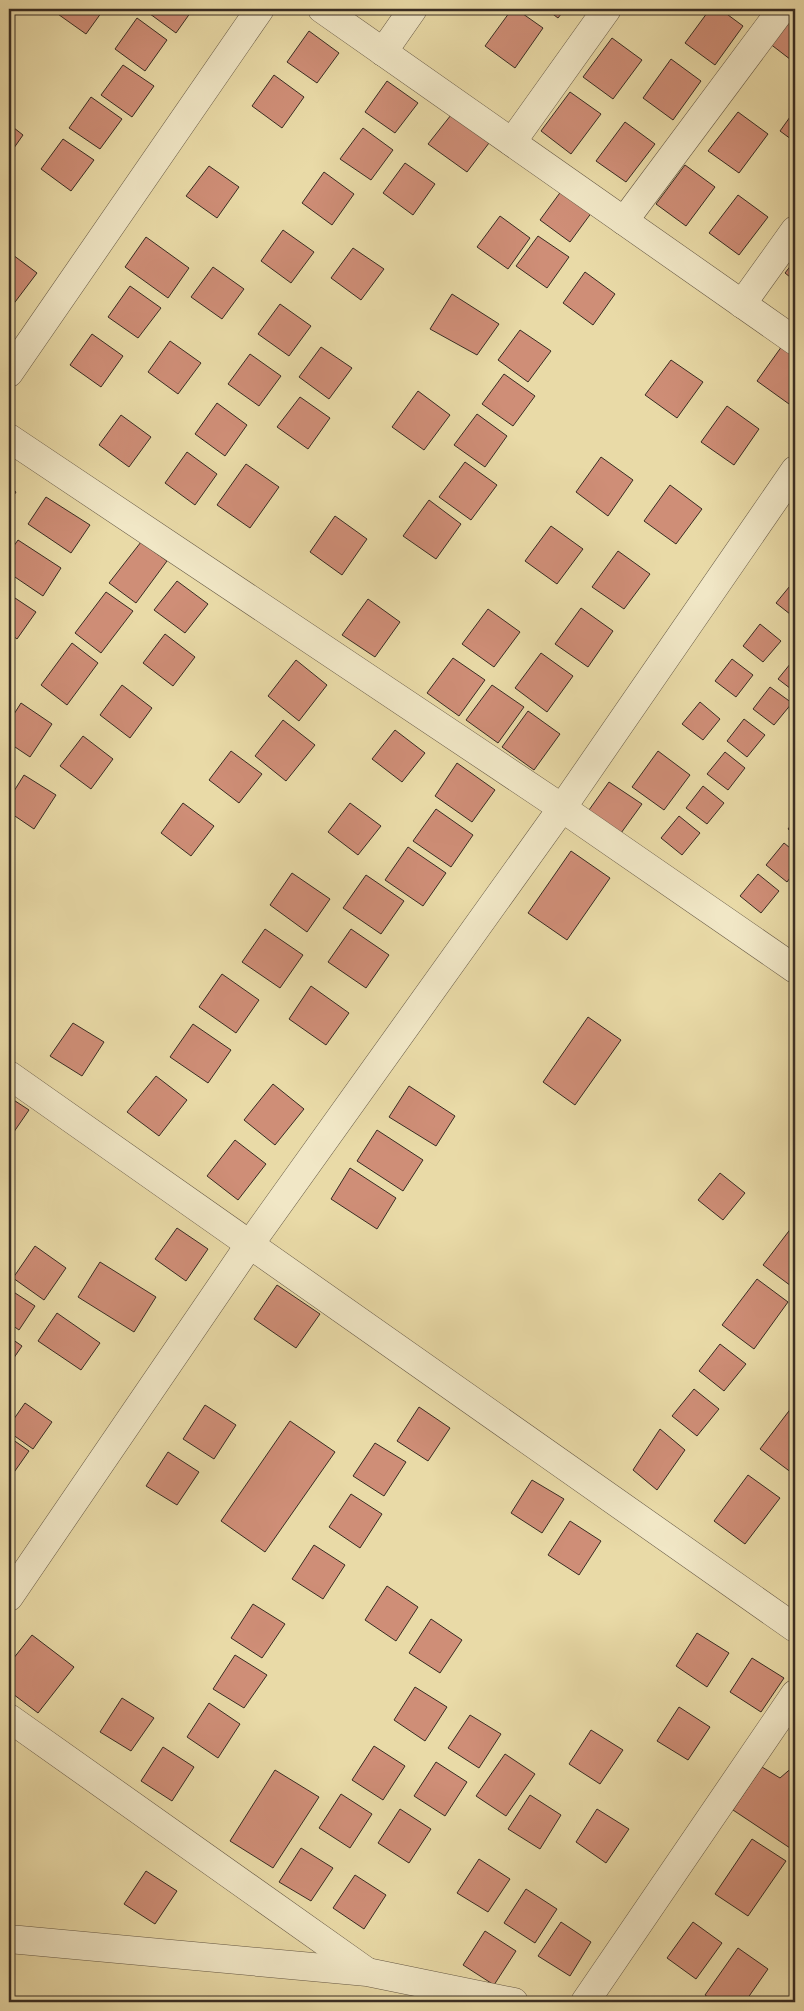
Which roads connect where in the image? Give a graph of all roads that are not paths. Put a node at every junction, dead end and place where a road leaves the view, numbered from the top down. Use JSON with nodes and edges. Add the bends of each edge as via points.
{"nodes":[{"id":1,"x":260,"y":9,"type":"edge"},
{"id":2,"x":322,"y":9,"type":"edge"},
{"id":3,"x":413,"y":9,"type":"edge"},
{"id":4,"x":607,"y":9,"type":"edge"},
{"id":5,"x":782,"y":9,"type":"edge"},
{"id":6,"x":383,"y":52,"type":"junction"},
{"id":7,"x":512,"y":142,"type":"junction"},
{"id":8,"x":624,"y":221,"type":"junction"},
{"id":9,"x":795,"y":230,"type":"edge"},
{"id":10,"x":742,"y":304,"type":"junction"},
{"id":11,"x":795,"y":341,"type":"edge"},
{"id":12,"x":9,"y":373,"type":"edge"},
{"id":13,"x":9,"y":438,"type":"edge"},
{"id":14,"x":795,"y":470,"type":"edge"},
{"id":15,"x":562,"y":808,"type":"junction"},
{"id":16,"x":795,"y":968,"type":"edge"},
{"id":17,"x":9,"y":1075,"type":"edge"},
{"id":18,"x":250,"y":1244,"type":"junction"},
{"id":19,"x":9,"y":1597,"type":"edge"},
{"id":20,"x":795,"y":1628,"type":"edge"},
{"id":21,"x":795,"y":1694,"type":"edge"},
{"id":22,"x":9,"y":1718,"type":"edge"},
{"id":23,"x":9,"y":1939,"type":"edge"},
{"id":24,"x":367,"y":1972,"type":"junction"},
{"id":25,"x":514,"y":2002,"type":"edge"},
{"id":26,"x":585,"y":2002,"type":"edge"}],
"edges":[{"from":1,"to":12,"type":"street"},
{"from":2,"to":6,"type":"street"},
{"from":3,"to":6,"type":"street"},
{"from":4,"to":7,"type":"street"},
{"from":5,"to":8,"type":"street"},
{"from":6,"to":7,"type":"street"},
{"from":7,"to":8,"type":"street"},
{"from":8,"to":10,"type":"street"},
{"from":9,"to":10,"type":"street"},
{"from":10,"to":11,"type":"street"},
{"from":13,"to":15,"type":"street"},
{"from":14,"to":15,"type":"street"},
{"from":15,"to":16,"type":"street"},
{"from":15,"to":18,"type":"street"},
{"from":17,"to":18,"type":"street"},
{"from":18,"to":19,"type":"street"},
{"from":18,"to":20,"type":"street"},
{"from":21,"to":26,"type":"street"},
{"from":22,"to":24,"type":"street"},
{"from":23,"to":24,"type":"street"},
{"from":24,"to":25,"type":"street"}]}
